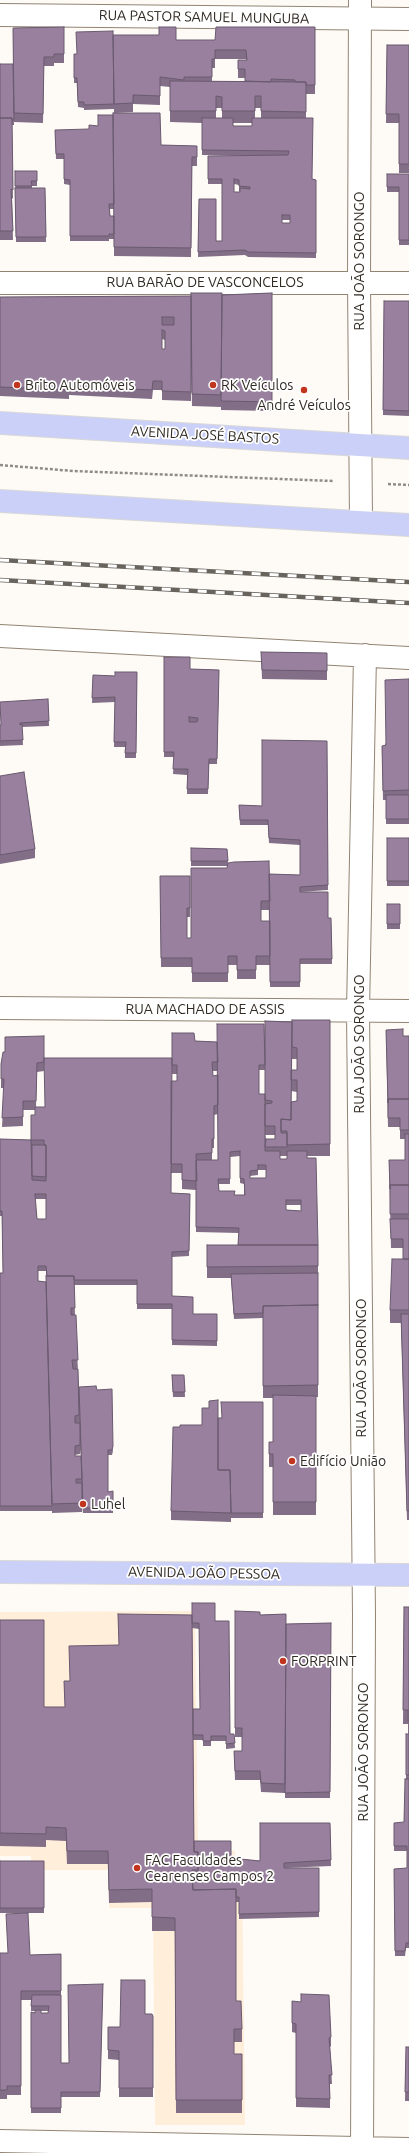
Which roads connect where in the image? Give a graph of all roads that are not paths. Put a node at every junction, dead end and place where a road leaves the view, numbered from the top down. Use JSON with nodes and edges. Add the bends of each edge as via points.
{"nodes":[{"id":1,"x":360,"y":10,"type":"edge"},
{"id":2,"x":0,"y":15,"type":"edge"},
{"id":3,"x":409,"y":19,"type":"edge"},
{"id":4,"x":359,"y":282,"type":"junction"},
{"id":5,"x":0,"y":283,"type":"edge"},
{"id":6,"x":409,"y":283,"type":"edge"},
{"id":7,"x":0,"y":423,"type":"edge"},
{"id":8,"x":361,"y":444,"type":"junction"},
{"id":9,"x":409,"y":448,"type":"edge"},
{"id":10,"x":0,"y":502,"type":"edge"},
{"id":11,"x":360,"y":522,"type":"junction"},
{"id":12,"x":409,"y":525,"type":"edge"},
{"id":13,"x":0,"y":636,"type":"edge"},
{"id":14,"x":365,"y":656,"type":"junction"},
{"id":15,"x":409,"y":658,"type":"edge"},
{"id":16,"x":0,"y":1008,"type":"edge"},
{"id":17,"x":358,"y":1010,"type":"junction"},
{"id":18,"x":409,"y":1011,"type":"edge"},
{"id":19,"x":0,"y":1572,"type":"edge"},
{"id":20,"x":362,"y":1575,"type":"junction"},
{"id":21,"x":409,"y":1575,"type":"edge"},
{"id":22,"x":0,"y":2141,"type":"edge"},
{"id":23,"x":409,"y":2148,"type":"edge"},
{"id":24,"x":362,"y":2151,"type":"edge"}],
"edges":[{"from":1,"to":2,"type":"street","name":"RUA PASTOR SAMUEL MUNGUBA"},
{"from":1,"to":3,"type":"street","name":"RUA PASTOR SAMUEL MUNGUBA"},
{"from":1,"to":4,"type":"street","name":"RUA JOÃO SORONGO"},
{"from":4,"to":5,"type":"street","name":"RUA BARÃO DE VASCONCELOS"},
{"from":4,"to":6,"type":"street","name":"RUA BARÃO DE VASCONCELOS"},
{"from":4,"to":8,"type":"street","name":"RUA JOÃO SORONGO"},
{"from":7,"to":8,"type":"main road","name":"AVENIDA JOSÉ BASTOS"},
{"from":8,"to":9,"type":"main road","name":"AVENIDA JOSÉ BASTOS"},
{"from":8,"to":11,"type":"street","name":"RUA JOÃO SORONGO"},
{"from":10,"to":11,"type":"main road"},
{"from":11,"to":12,"type":"main road"},
{"from":13,"to":14,"type":"street"},
{"from":14,"to":15,"type":"street"},
{"from":14,"to":17,"type":"street","name":"RUA JOÃO SORONGO"},
{"from":16,"to":17,"type":"street","name":"RUA MACHADO DE ASSIS"},
{"from":17,"to":18,"type":"street","name":"RUA MACHADO DE ASSIS"},
{"from":17,"to":20,"type":"street","name":"RUA JOÃO SORONGO"},
{"from":19,"to":20,"type":"main road","name":"AVENIDA JOÃO PESSOA"},
{"from":20,"to":21,"type":"main road","name":"AVENIDA JOÃO PESSOA"},
{"from":20,"to":24,"type":"street","name":"RUA JOÃO SORONGO"},
{"from":22,"to":24,"type":"street"},
{"from":23,"to":24,"type":"street"}]}
